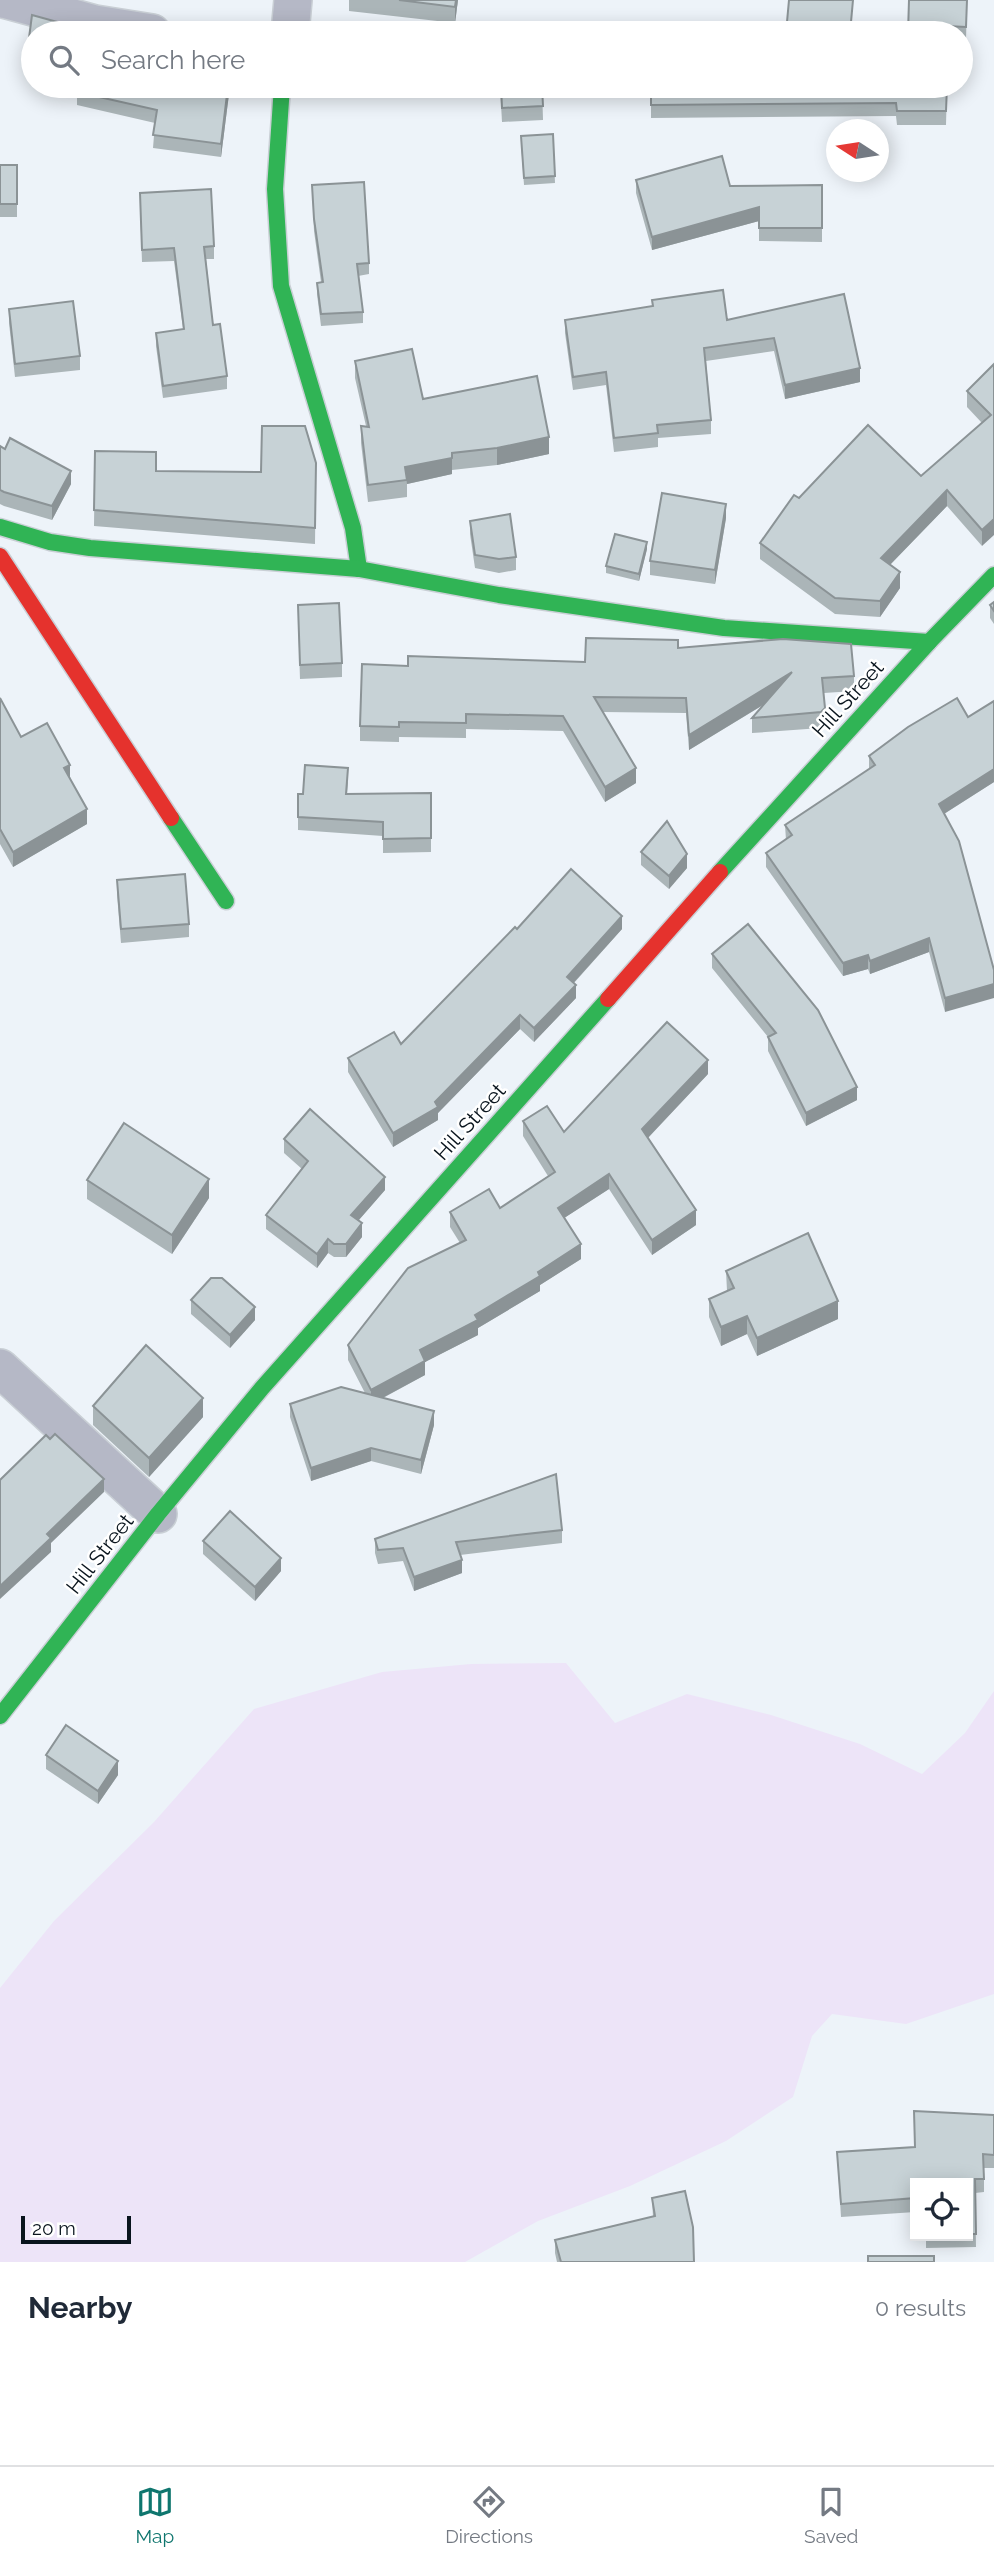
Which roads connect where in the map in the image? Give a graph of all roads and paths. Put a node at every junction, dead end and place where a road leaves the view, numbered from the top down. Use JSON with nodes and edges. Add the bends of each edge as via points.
{"nodes":[{"id":1,"x":7,"y":0,"type":"edge"},
{"id":2,"x":293,"y":0,"type":"edge"},
{"id":3,"x":83,"y":21,"type":"edge"},
{"id":4,"x":291,"y":21,"type":"edge"},
{"id":5,"x":281,"y":98,"type":"edge"},
{"id":6,"x":0,"y":527,"type":"edge"},
{"id":7,"x":0,"y":556,"type":"edge"},
{"id":8,"x":359,"y":569,"type":"junction"},
{"id":9,"x":994,"y":575,"type":"edge"},
{"id":10,"x":929,"y":642,"type":"junction"},
{"id":11,"x":226,"y":901,"type":"dead end"},
{"id":12,"x":0,"y":1368,"type":"edge"},
{"id":13,"x":158,"y":1514,"type":"junction"},
{"id":14,"x":0,"y":1717,"type":"edge"}],
"edges":[{"from":1,"to":3,"type":"street"},
{"from":2,"to":4,"type":"street"},
{"from":5,"to":8,"type":"street","via":[[275,189],[281,286],[353,528]]},
{"from":6,"to":8,"type":"street","via":[[90,548]]},
{"from":7,"to":11,"type":"street"},
{"from":8,"to":10,"type":"street","via":[[724,628]]},
{"from":9,"to":10,"type":"street","name":"Hill Street"},
{"from":10,"to":13,"type":"street","name":"Hill Street","via":[[272,1378]]},
{"from":12,"to":13,"type":"street"},
{"from":13,"to":14,"type":"street","name":"Hill Street"}]}
